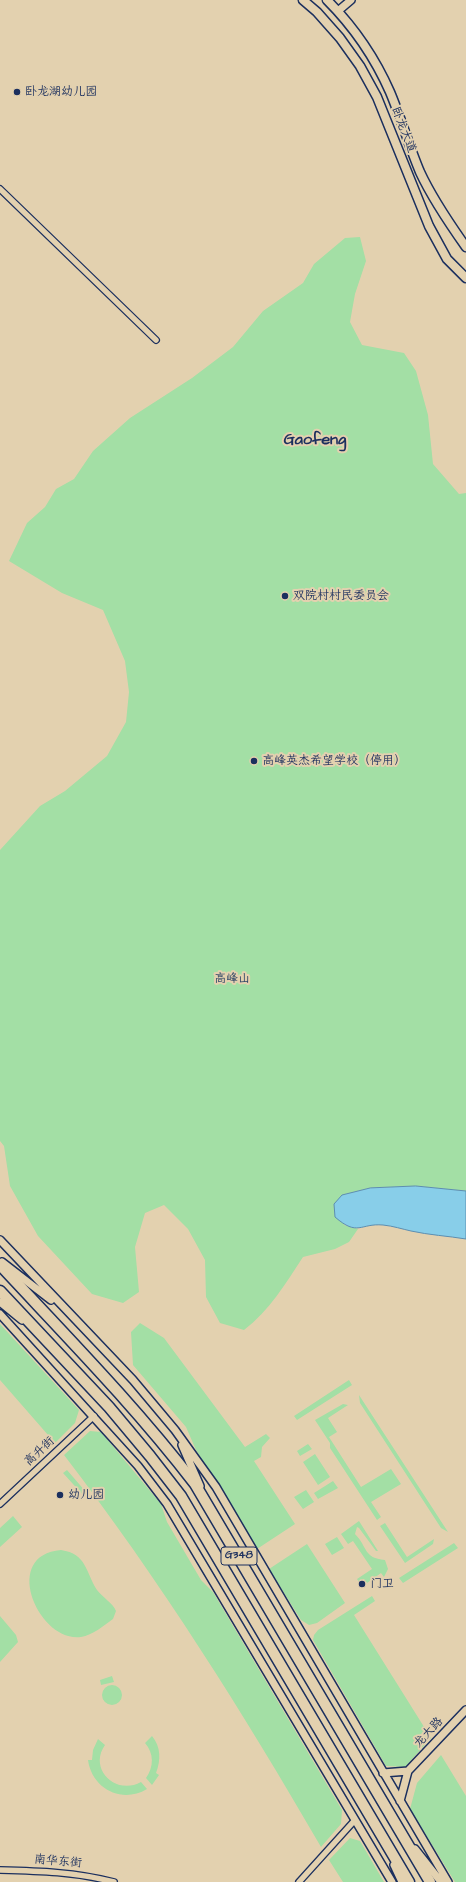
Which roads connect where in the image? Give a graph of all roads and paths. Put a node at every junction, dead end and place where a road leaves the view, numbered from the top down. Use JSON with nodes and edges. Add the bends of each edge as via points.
{"nodes":[{"id":1,"x":303,"y":0,"type":"edge"},
{"id":2,"x":327,"y":0,"type":"edge"},
{"id":3,"x":351,"y":0,"type":"edge"},
{"id":4,"x":338,"y":11,"type":"junction"},
{"id":5,"x":0,"y":189,"type":"edge"},
{"id":6,"x":466,"y":246,"type":"edge"},
{"id":7,"x":466,"y":278,"type":"edge"},
{"id":8,"x":156,"y":340,"type":"dead end"},
{"id":9,"x":0,"y":1240,"type":"edge"},
{"id":10,"x":0,"y":1260,"type":"edge"},
{"id":11,"x":0,"y":1265,"type":"edge"},
{"id":12,"x":0,"y":1291,"type":"edge"},
{"id":13,"x":0,"y":1302,"type":"edge"},
{"id":14,"x":67,"y":1312,"type":"junction"},
{"id":15,"x":0,"y":1314,"type":"edge"},
{"id":16,"x":38,"y":1333,"type":"junction"},
{"id":17,"x":94,"y":1416,"type":"junction"},
{"id":18,"x":175,"y":1430,"type":"junction"},
{"id":19,"x":208,"y":1503,"type":"junction"},
{"id":20,"x":0,"y":1504,"type":"edge"},
{"id":21,"x":466,"y":1710,"type":"edge"},
{"id":22,"x":408,"y":1771,"type":"junction"},
{"id":23,"x":383,"y":1773,"type":"junction"},
{"id":24,"x":400,"y":1801,"type":"junction"},
{"id":25,"x":354,"y":1820,"type":"junction"},
{"id":26,"x":397,"y":1827,"type":"junction"},
{"id":27,"x":381,"y":1836,"type":"junction"},
{"id":28,"x":0,"y":1870,"type":"edge"},
{"id":29,"x":114,"y":1882,"type":"edge"},
{"id":30,"x":299,"y":1882,"type":"edge"},
{"id":31,"x":392,"y":1882,"type":"edge"},
{"id":32,"x":402,"y":1882,"type":"edge"},
{"id":33,"x":410,"y":1882,"type":"edge"},
{"id":34,"x":430,"y":1882,"type":"edge"},
{"id":35,"x":441,"y":1882,"type":"edge"},
{"id":36,"x":448,"y":1882,"type":"edge"}],
"edges":[{"from":1,"to":7,"type":"main road","name":"卧龙大道","via":[[340,38],[360,66],[377,96],[429,226],[447,258]]},
{"from":2,"to":4,"type":"main road","name":"卧龙大道"},
{"from":3,"to":4,"type":"street"},
{"from":4,"to":6,"type":"main road","name":"卧龙大道","via":[[352,26],[373,60],[389,91],[421,172],[445,217]]},
{"from":5,"to":8,"type":"street"},
{"from":9,"to":14,"type":"street"},
{"from":10,"to":14,"type":"street"},
{"from":11,"to":19,"type":"highway","number":"G348","via":[[121,1393],[164,1443]]},
{"from":12,"to":16,"type":"highway","number":"G348"},
{"from":13,"to":16,"type":"street"},
{"from":14,"to":18,"type":"street","via":[[117,1363]]},
{"from":15,"to":17,"type":"street"},
{"from":16,"to":27,"type":"highway","number":"G348","via":[[109,1407],[181,1496]]},
{"from":17,"to":20,"type":"street","name":"高升街"},
{"from":17,"to":25,"type":"street","via":[[167,1504]]},
{"from":18,"to":19,"type":"street"},
{"from":18,"to":23,"type":"street","via":[[216,1487]]},
{"from":19,"to":26,"type":"highway","number":"G348"},
{"from":21,"to":22,"type":"street","name":"龙大路"},
{"from":22,"to":23,"type":"street"},
{"from":22,"to":24,"type":"street"},
{"from":23,"to":24,"type":"street"},
{"from":24,"to":36,"type":"street"},
{"from":25,"to":30,"type":"street"},
{"from":25,"to":31,"type":"street"},
{"from":26,"to":34,"type":"highway","number":"G348"},
{"from":26,"to":35,"type":"street"},
{"from":27,"to":32,"type":"street"},
{"from":27,"to":33,"type":"highway","number":"G348"},
{"from":28,"to":29,"type":"street","name":"南华东街","via":[[63,1872]]}]}
